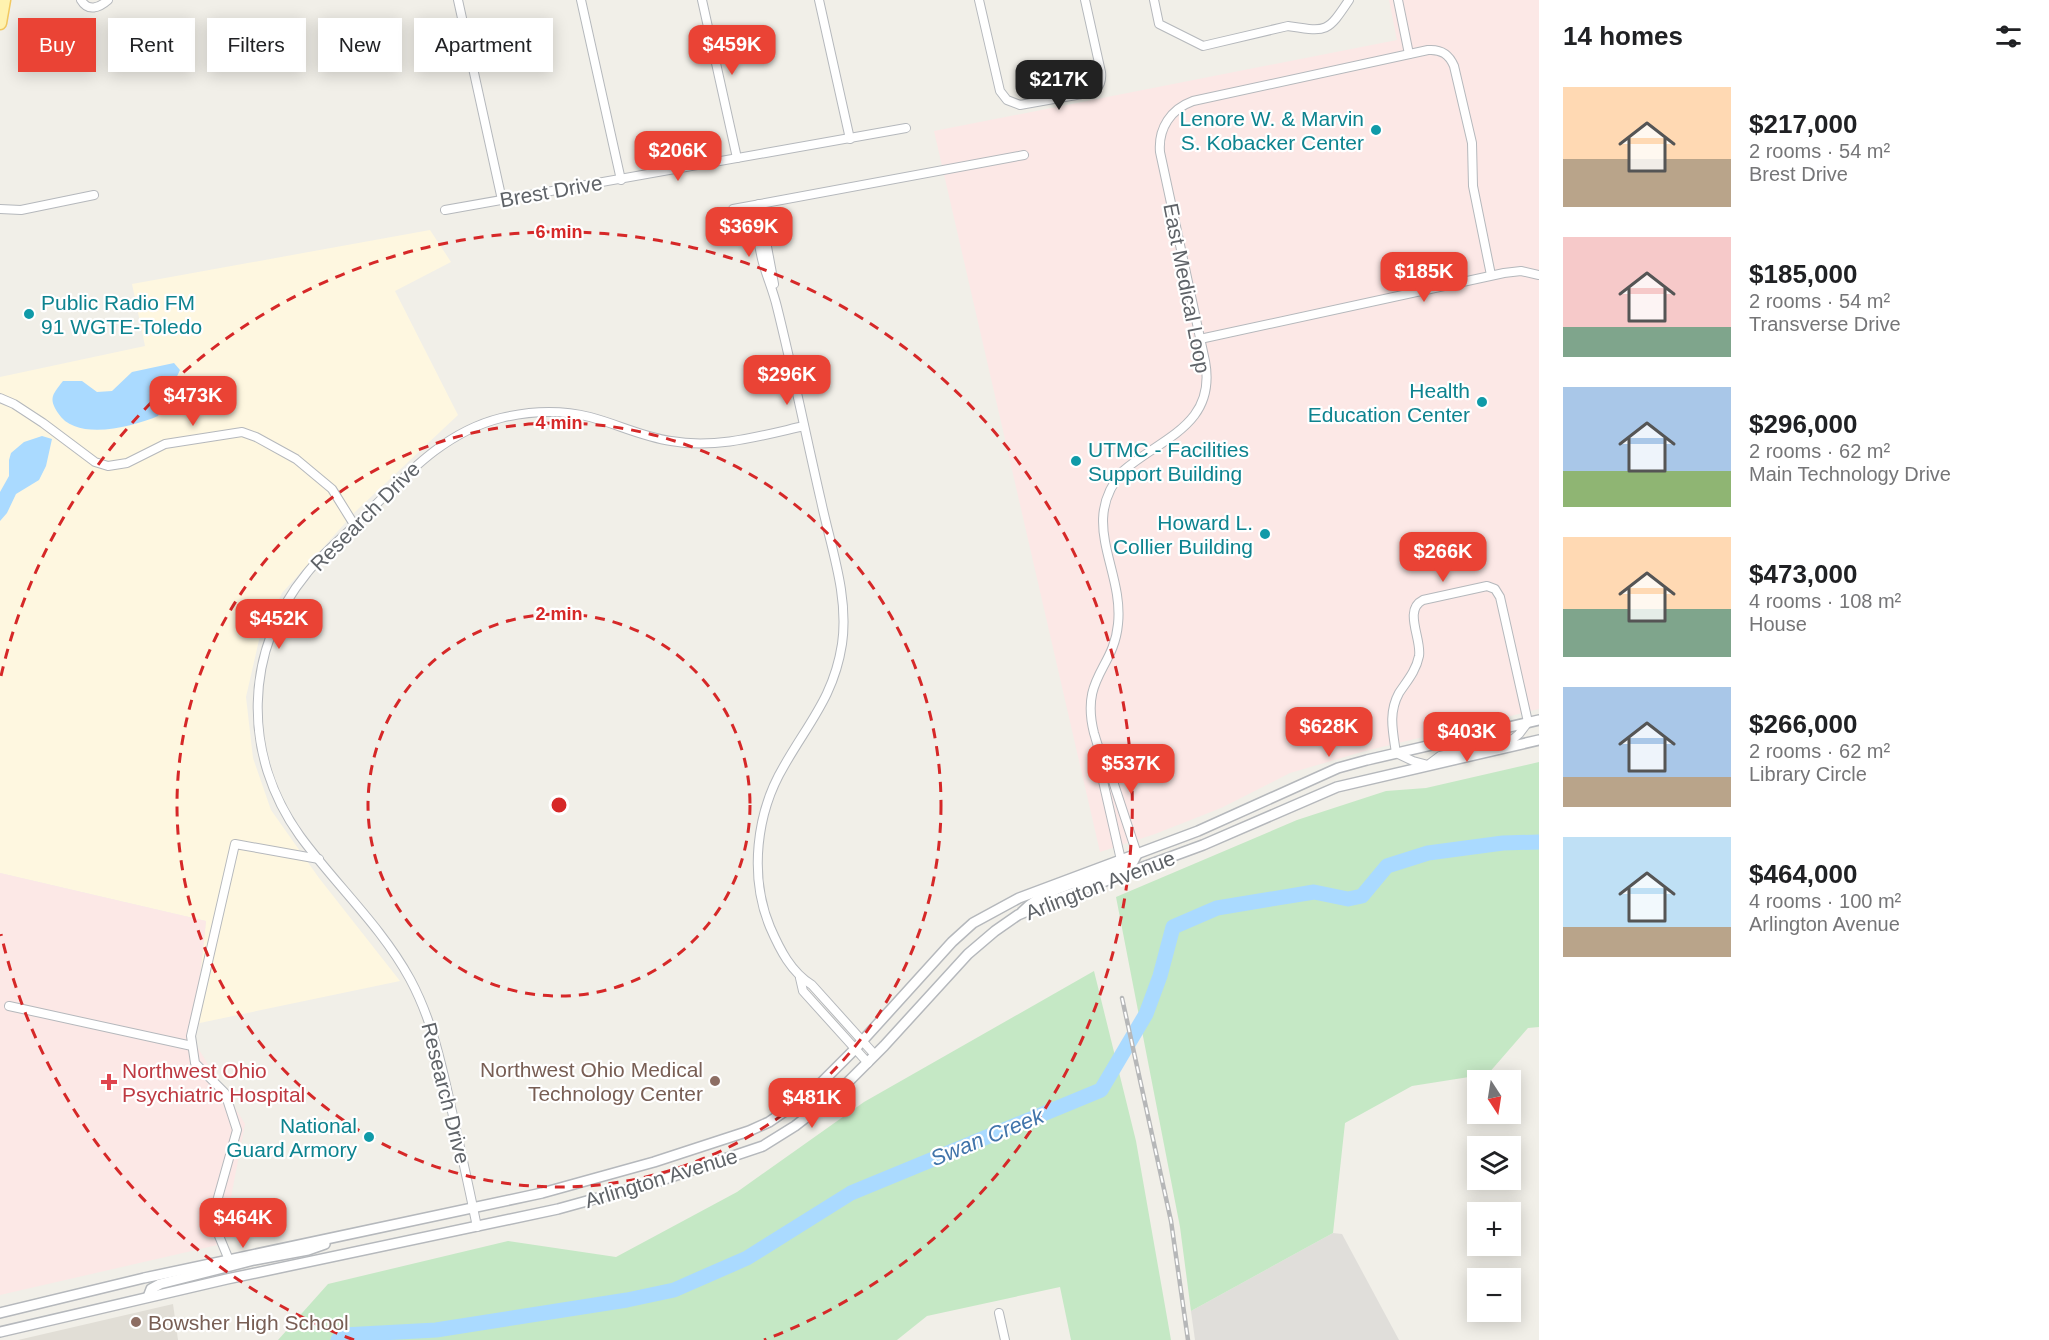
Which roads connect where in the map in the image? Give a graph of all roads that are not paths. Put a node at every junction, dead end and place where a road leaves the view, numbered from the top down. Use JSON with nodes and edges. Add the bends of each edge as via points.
{"nodes":[{"id":1,"x":3,"y":0,"type":"edge"},
{"id":2,"x":81,"y":0,"type":"edge"},
{"id":3,"x":108,"y":0,"type":"edge"},
{"id":4,"x":458,"y":0,"type":"edge"},
{"id":5,"x":581,"y":0,"type":"edge"},
{"id":6,"x":702,"y":0,"type":"edge"},
{"id":7,"x":819,"y":0,"type":"edge"},
{"id":8,"x":979,"y":0,"type":"edge"},
{"id":9,"x":1085,"y":0,"type":"edge"},
{"id":10,"x":1154,"y":0,"type":"edge"},
{"id":11,"x":1349,"y":0,"type":"edge"},
{"id":12,"x":1398,"y":0,"type":"edge"},
{"id":13,"x":0,"y":23,"type":"edge"},
{"id":14,"x":1410,"y":54,"type":"junction"},
{"id":15,"x":906,"y":128,"type":"dead end"},
{"id":16,"x":849,"y":139,"type":"junction"},
{"id":17,"x":1024,"y":155,"type":"dead end"},
{"id":18,"x":737,"y":158,"type":"junction"},
{"id":19,"x":621,"y":180,"type":"junction"},
{"id":20,"x":94,"y":195,"type":"dead end"},
{"id":21,"x":502,"y":200,"type":"junction"},
{"id":22,"x":755,"y":205,"type":"junction"},
{"id":23,"x":0,"y":209,"type":"edge"},
{"id":24,"x":732,"y":209,"type":"dead end"},
{"id":25,"x":445,"y":210,"type":"dead end"},
{"id":26,"x":1491,"y":275,"type":"junction"},
{"id":27,"x":1539,"y":275,"type":"edge"},
{"id":28,"x":1200,"y":339,"type":"junction"},
{"id":29,"x":0,"y":398,"type":"edge"},
{"id":30,"x":804,"y":426,"type":"junction"},
{"id":31,"x":354,"y":526,"type":"junction"},
{"id":32,"x":1539,"y":720,"type":"edge"},
{"id":33,"x":1528,"y":722,"type":"junction"},
{"id":34,"x":1539,"y":740,"type":"edge"},
{"id":35,"x":1100,"y":753,"type":"junction"},
{"id":36,"x":1396,"y":753,"type":"junction"},
{"id":37,"x":1428,"y":765,"type":"junction"},
{"id":38,"x":1137,"y":854,"type":"junction"},
{"id":39,"x":319,"y":859,"type":"junction"},
{"id":40,"x":1121,"y":860,"type":"junction"},
{"id":41,"x":1018,"y":915,"type":"junction"},
{"id":42,"x":800,"y":978,"type":"junction"},
{"id":43,"x":9,"y":1006,"type":"dead end"},
{"id":44,"x":862,"y":1041,"type":"junction"},
{"id":45,"x":192,"y":1046,"type":"junction"},
{"id":46,"x":855,"y":1049,"type":"junction"},
{"id":47,"x":875,"y":1055,"type":"junction"},
{"id":48,"x":868,"y":1062,"type":"junction"},
{"id":49,"x":473,"y":1208,"type":"junction"},
{"id":50,"x":477,"y":1227,"type":"junction"},
{"id":51,"x":364,"y":1231,"type":"junction"},
{"id":52,"x":229,"y":1260,"type":"junction"},
{"id":53,"x":148,"y":1298,"type":"junction"},
{"id":54,"x":0,"y":1312,"type":"edge"},
{"id":55,"x":999,"y":1313,"type":"dead end"},
{"id":56,"x":0,"y":1332,"type":"edge"},
{"id":57,"x":1005,"y":1340,"type":"edge"}],
"edges":[{"from":1,"to":13,"type":"main road"},
{"from":2,"to":3,"type":"street","via":[[93,9]]},
{"from":4,"to":21,"type":"street"},
{"from":5,"to":19,"type":"street"},
{"from":6,"to":18,"type":"street"},
{"from":7,"to":16,"type":"street"},
{"from":8,"to":9,"type":"street","via":[[1000,91],[1012,103],[1027,104],[1093,92],[1101,82]]},
{"from":10,"to":11,"type":"street","via":[[1159,24],[1203,46],[1288,26],[1323,29],[1333,24]]},
{"from":12,"to":14,"type":"street"},
{"from":14,"to":26,"type":"street","name":"East Medical Loop","via":[[1435,50],[1453,63],[1472,143],[1473,186]]},
{"from":14,"to":28,"type":"street","name":"East Medical Loop","via":[[1193,101],[1168,118],[1161,134],[1160,152]]},
{"from":15,"to":16,"type":"street","name":"Brest Drive"},
{"from":16,"to":18,"type":"street","name":"Brest Drive"},
{"from":17,"to":22,"type":"street"},
{"from":18,"to":19,"type":"street","name":"Brest Drive"},
{"from":19,"to":21,"type":"street","name":"Brest Drive"},
{"from":20,"to":23,"type":"street","via":[[21,210]]},
{"from":21,"to":25,"type":"street","name":"Brest Drive"},
{"from":22,"to":24,"type":"street"},
{"from":22,"to":30,"type":"street","via":[[770,258]]},
{"from":26,"to":27,"type":"street","via":[[1517,271]]},
{"from":26,"to":28,"type":"street"},
{"from":28,"to":35,"type":"street","name":"East Medical Loop","via":[[1207,376],[1197,411],[1180,432],[1123,471],[1104,504],[1103,535],[1119,618],[1114,644],[1090,699]]},
{"from":29,"to":31,"type":"street","via":[[43,423],[96,462],[108,466],[127,463],[165,444],[242,432],[256,437],[296,459],[332,489]]},
{"from":30,"to":31,"type":"street","name":"Research Drive","via":[[699,444],[654,437],[573,414],[513,415],[473,427],[434,449]]},
{"from":30,"to":42,"type":"street","via":[[841,589],[842,643],[825,700],[771,791],[761,827],[758,864],[768,922],[781,951]]},
{"from":31,"to":39,"type":"street","name":"Research Drive","via":[[307,572],[283,610],[267,646],[258,682],[264,765],[284,812]]},
{"from":32,"to":33,"type":"street","name":"Arlington Avenue"},
{"from":33,"to":36,"type":"street","name":"Arlington Avenue"},
{"from":33,"to":36,"type":"street","via":[[1497,591],[1487,586],[1424,600],[1413,614],[1418,660],[1392,711]]},
{"from":33,"to":37,"type":"street","via":[[1513,739],[1440,756]]},
{"from":34,"to":37,"type":"street","name":"Arlington Avenue"},
{"from":35,"to":38,"type":"street","name":"East Medical Loop","via":[[1105,757]]},
{"from":35,"to":40,"type":"street","name":"East Medical Loop","via":[[1098,759]]},
{"from":36,"to":37,"type":"street"},
{"from":36,"to":38,"type":"street","name":"Arlington Avenue","via":[[1338,768]]},
{"from":37,"to":41,"type":"street","name":"Arlington Avenue","via":[[1337,787],[1185,852]]},
{"from":38,"to":40,"type":"street","name":"Arlington Avenue"},
{"from":38,"to":41,"type":"street","via":[[1126,867],[1041,896]]},
{"from":39,"to":45,"type":"street","via":[[235,844],[191,1036]]},
{"from":39,"to":49,"type":"street","name":"Research Drive","via":[[386,942],[421,1001],[437,1045]]},
{"from":40,"to":44,"type":"street","name":"Arlington Avenue","via":[[1032,893],[973,923]]},
{"from":41,"to":47,"type":"street","name":"Arlington Avenue","via":[[968,954]]},
{"from":42,"to":44,"type":"street","via":[[812,985]]},
{"from":42,"to":46,"type":"street","via":[[803,991]]},
{"from":43,"to":45,"type":"street"},
{"from":44,"to":46,"type":"street","name":"Arlington Avenue"},
{"from":44,"to":47,"type":"street"},
{"from":45,"to":52,"type":"street","via":[[195,1063],[225,1093],[237,1130],[212,1219]]},
{"from":46,"to":48,"type":"street"},
{"from":46,"to":49,"type":"street","name":"Arlington Avenue","via":[[810,1094],[749,1131],[594,1180]]},
{"from":47,"to":48,"type":"street","name":"Arlington Avenue"},
{"from":48,"to":50,"type":"street","name":"Arlington Avenue","via":[[835,1095],[763,1146],[587,1202]]},
{"from":49,"to":50,"type":"street","name":"Research Drive"},
{"from":49,"to":51,"type":"street","name":"Arlington Avenue"},
{"from":50,"to":53,"type":"street","name":"Arlington Avenue"},
{"from":51,"to":52,"type":"street","name":"Arlington Avenue"},
{"from":51,"to":53,"type":"street","via":[[308,1250],[160,1284],[151,1289]]},
{"from":52,"to":54,"type":"street","name":"Arlington Avenue"},
{"from":53,"to":56,"type":"street","name":"Arlington Avenue"},
{"from":55,"to":57,"type":"street"}]}
